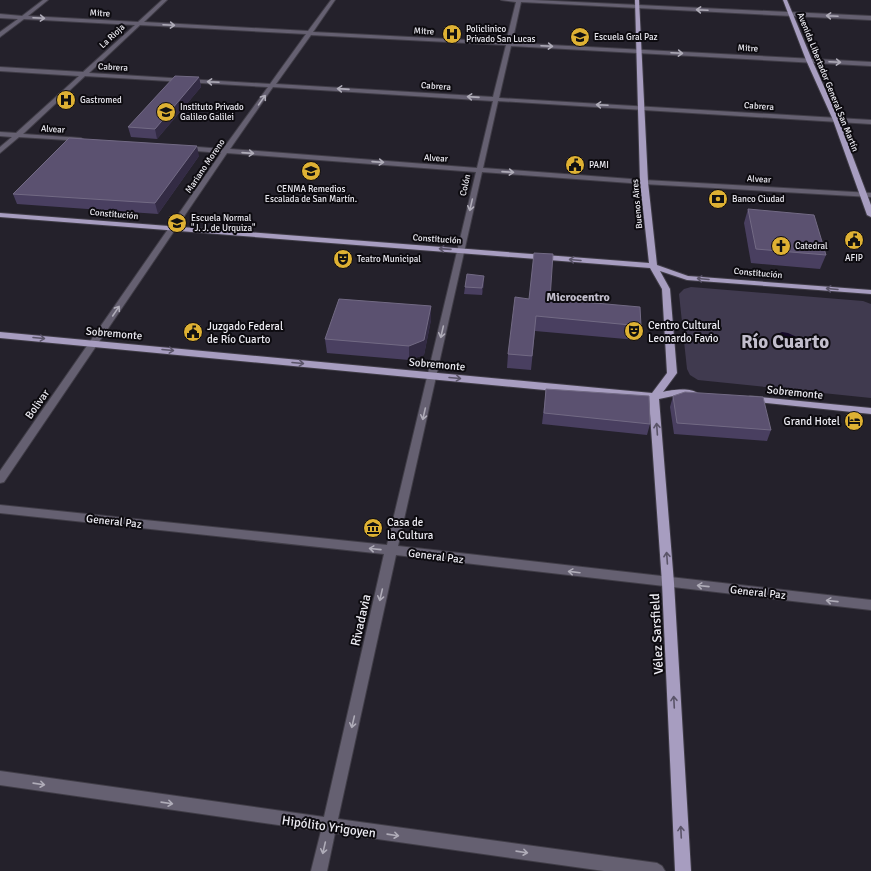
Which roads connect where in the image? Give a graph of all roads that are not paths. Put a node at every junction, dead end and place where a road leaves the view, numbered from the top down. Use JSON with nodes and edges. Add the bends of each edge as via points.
{"nodes":[{"id":1,"x":46,"y":0,"type":"edge"},
{"id":2,"x":165,"y":0,"type":"edge"},
{"id":3,"x":332,"y":0,"type":"edge"},
{"id":4,"x":503,"y":0,"type":"edge"},
{"id":5,"x":519,"y":0,"type":"edge"},
{"id":6,"x":785,"y":0,"type":"edge"},
{"id":7,"x":637,"y":3,"type":"edge"},
{"id":8,"x":791,"y":14,"type":"junction"},
{"id":9,"x":0,"y":16,"type":"edge"},
{"id":10,"x":23,"y":18,"type":"junction"},
{"id":11,"x":871,"y":18,"type":"edge"},
{"id":12,"x":139,"y":24,"type":"junction"},
{"id":13,"x":308,"y":34,"type":"junction"},
{"id":14,"x":0,"y":35,"type":"edge"},
{"id":15,"x":508,"y":44,"type":"junction"},
{"id":16,"x":639,"y":51,"type":"junction"},
{"id":17,"x":809,"y":60,"type":"junction"},
{"id":18,"x":871,"y":64,"type":"edge"},
{"id":19,"x":0,"y":69,"type":"edge"},
{"id":20,"x":84,"y":74,"type":"junction"},
{"id":21,"x":272,"y":85,"type":"junction"},
{"id":22,"x":496,"y":98,"type":"junction"},
{"id":23,"x":641,"y":107,"type":"junction"},
{"id":24,"x":836,"y":120,"type":"junction"},
{"id":25,"x":871,"y":122,"type":"edge"},
{"id":26,"x":0,"y":134,"type":"edge"},
{"id":27,"x":17,"y":135,"type":"junction"},
{"id":28,"x":87,"y":140,"type":"edge"},
{"id":29,"x":179,"y":147,"type":"edge"},
{"id":30,"x":0,"y":151,"type":"edge"},
{"id":31,"x":225,"y":151,"type":"junction"},
{"id":32,"x":479,"y":170,"type":"junction"},
{"id":33,"x":644,"y":182,"type":"junction"},
{"id":34,"x":862,"y":194,"type":"junction"},
{"id":35,"x":871,"y":195,"type":"edge"},
{"id":36,"x":0,"y":215,"type":"edge"},
{"id":37,"x":871,"y":215,"type":"edge"},
{"id":38,"x":172,"y":229,"type":"junction"},
{"id":39,"x":461,"y":250,"type":"junction"},
{"id":40,"x":653,"y":266,"type":"junction"},
{"id":41,"x":871,"y":292,"type":"edge"},
{"id":42,"x":0,"y":335,"type":"edge"},
{"id":43,"x":94,"y":343,"type":"junction"},
{"id":44,"x":433,"y":376,"type":"junction"},
{"id":45,"x":701,"y":394,"type":"edge"},
{"id":46,"x":654,"y":397,"type":"junction"},
{"id":47,"x":740,"y":398,"type":"edge"},
{"id":48,"x":871,"y":412,"type":"edge"},
{"id":49,"x":0,"y":479,"type":"edge"},
{"id":50,"x":0,"y":510,"type":"edge"},
{"id":51,"x":391,"y":550,"type":"junction"},
{"id":52,"x":668,"y":582,"type":"junction"},
{"id":53,"x":871,"y":605,"type":"edge"},
{"id":54,"x":0,"y":778,"type":"edge"},
{"id":55,"x":329,"y":826,"type":"junction"},
{"id":56,"x":319,"y":871,"type":"edge"},
{"id":57,"x":658,"y":871,"type":"edge"},
{"id":58,"x":683,"y":871,"type":"edge"}],
"edges":[{"from":1,"to":10,"type":"street"},
{"from":2,"to":12,"type":"street","name":"La Rioja"},
{"from":3,"to":13,"type":"street","name":"Mariano Moreno"},
{"from":4,"to":5,"type":"street"},
{"from":5,"to":7,"type":"street"},
{"from":5,"to":15,"type":"street","name":"Colón"},
{"from":6,"to":8,"type":"main road","name":"Avenida Libertador General San Martín"},
{"from":8,"to":7,"type":"street","one_way":true},
{"from":7,"to":16,"type":"main road","name":"Buenos Aires"},
{"from":11,"to":8,"type":"street","one_way":true},
{"from":8,"to":17,"type":"main road","name":"Avenida Libertador General San Martín"},
{"from":9,"to":10,"type":"street","name":"Mitre"},
{"from":10,"to":12,"type":"street","name":"Mitre","one_way":true},
{"from":10,"to":14,"type":"street"},
{"from":12,"to":13,"type":"street","name":"Mitre","one_way":true},
{"from":12,"to":20,"type":"street","name":"La Rioja"},
{"from":13,"to":15,"type":"street","name":"Mitre"},
{"from":13,"to":21,"type":"street","name":"Mariano Moreno"},
{"from":15,"to":16,"type":"street","name":"Mitre","one_way":true},
{"from":15,"to":22,"type":"street","name":"Colón"},
{"from":16,"to":17,"type":"street","name":"Mitre","one_way":true},
{"from":16,"to":23,"type":"main road","name":"Buenos Aires"},
{"from":17,"to":18,"type":"street","name":"Mitre","one_way":true},
{"from":17,"to":24,"type":"main road","name":"Avenida Libertador General San Martín"},
{"from":19,"to":20,"type":"street","name":"Cabrera"},
{"from":21,"to":20,"type":"street","name":"Cabrera","one_way":true},
{"from":20,"to":27,"type":"street","name":"La Rioja"},
{"from":22,"to":21,"type":"street","name":"Cabrera","one_way":true},
{"from":31,"to":21,"type":"street","name":"Mariano Moreno","one_way":true},
{"from":23,"to":22,"type":"street","name":"Cabrera","one_way":true},
{"from":22,"to":32,"type":"street","name":"Colón"},
{"from":23,"to":24,"type":"street","name":"Cabrera"},
{"from":23,"to":33,"type":"main road","name":"Buenos Aires"},
{"from":24,"to":25,"type":"street","name":"Cabrera"},
{"from":24,"to":34,"type":"main road","name":"Avenida Libertador General San Martín"},
{"from":26,"to":27,"type":"street","name":"Alvear"},
{"from":27,"to":28,"type":"street","name":"Alvear"},
{"from":27,"to":30,"type":"street","name":"La Rioja"},
{"from":29,"to":31,"type":"street","name":"Alvear"},
{"from":31,"to":32,"type":"street","name":"Alvear","one_way":true},
{"from":31,"to":38,"type":"street","name":"Mariano Moreno"},
{"from":32,"to":33,"type":"street","name":"Alvear","one_way":true},
{"from":32,"to":39,"type":"street","name":"Colón","one_way":true},
{"from":33,"to":34,"type":"street","name":"Alvear"},
{"from":33,"to":40,"type":"main road","name":"Buenos Aires"},
{"from":34,"to":35,"type":"street","name":"Alvear"},
{"from":34,"to":37,"type":"main road","name":"Avenida Libertador General San Martín"},
{"from":36,"to":38,"type":"main road","name":"Constitución"},
{"from":39,"to":38,"type":"main road","name":"Constitución","one_way":true},
{"from":43,"to":38,"type":"street","name":"Mariano Moreno","one_way":true},
{"from":40,"to":39,"type":"main road","name":"Constitución","one_way":true},
{"from":39,"to":44,"type":"street","name":"Colón","one_way":true},
{"from":41,"to":40,"type":"main road","name":"Constitución","one_way":true,"via":[[687,278]]},
{"from":40,"to":46,"type":"main road","name":"Buenos Aires","via":[[666,290],[672,373]]},
{"from":42,"to":43,"type":"main road","name":"Sobremonte","one_way":true},
{"from":43,"to":44,"type":"main road","name":"Sobremonte","one_way":true},
{"from":43,"to":49,"type":"street","name":"Bolivar"},
{"from":44,"to":46,"type":"main road","name":"Sobremonte","one_way":true},
{"from":44,"to":51,"type":"street","name":"Rivadavia","one_way":true},
{"from":45,"to":46,"type":"main road","name":"Sobremonte","via":[[673,393]]},
{"from":52,"to":46,"type":"main road","name":"Vélez Sarsfield","one_way":true},
{"from":47,"to":48,"type":"main road","name":"Sobremonte"},
{"from":51,"to":50,"type":"street","name":"General Paz","one_way":true},
{"from":52,"to":51,"type":"street","name":"General Paz","one_way":true},
{"from":51,"to":55,"type":"street","name":"Rivadavia","one_way":true},
{"from":53,"to":52,"type":"street","name":"General Paz","one_way":true},
{"from":58,"to":52,"type":"main road","name":"Vélez Sarsfield","one_way":true},
{"from":54,"to":55,"type":"street","name":"Hipólito Yrigoyen","one_way":true},
{"from":55,"to":56,"type":"street","name":"Rivadavia","one_way":true},
{"from":55,"to":57,"type":"street","name":"Hipólito Yrigoyen","one_way":true}]}
